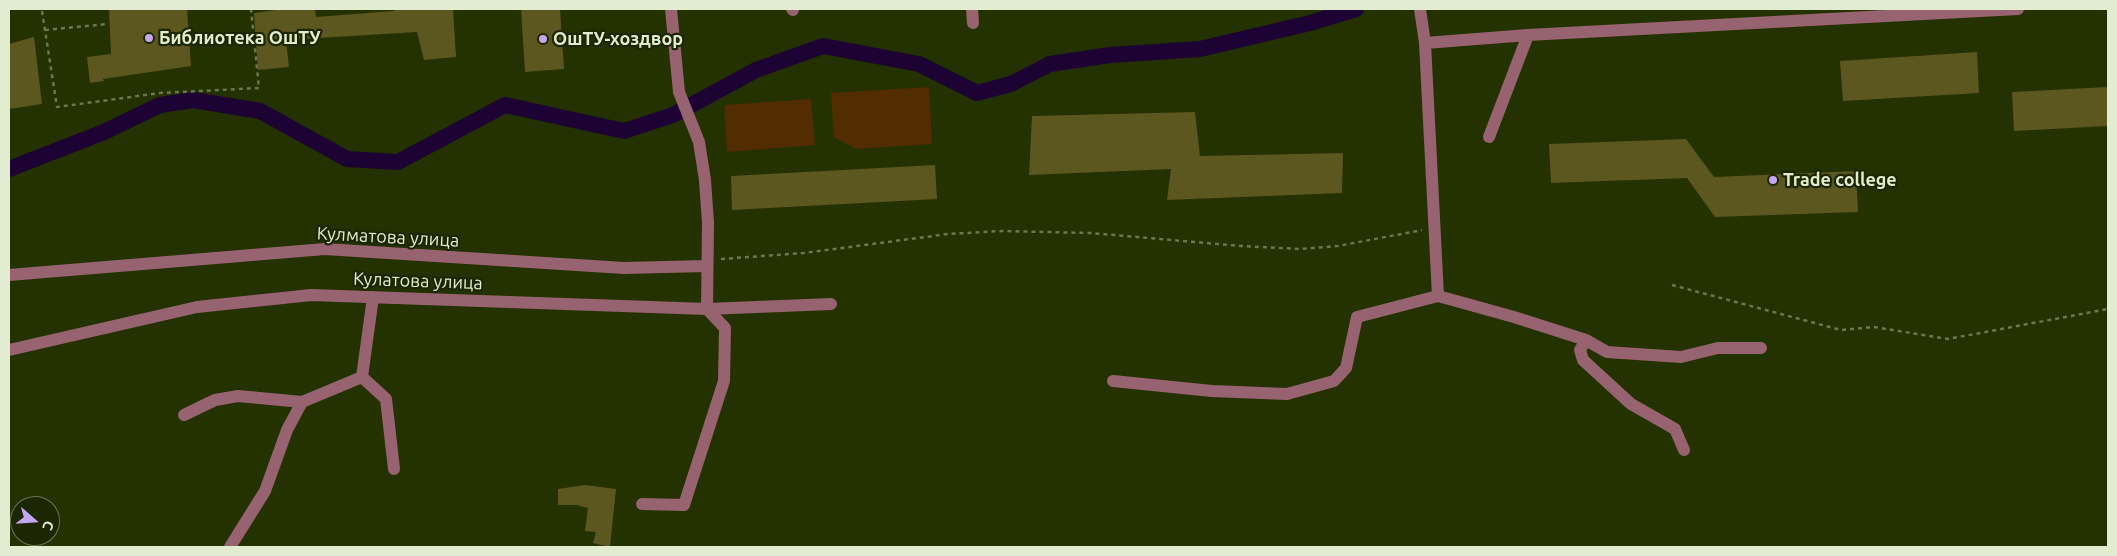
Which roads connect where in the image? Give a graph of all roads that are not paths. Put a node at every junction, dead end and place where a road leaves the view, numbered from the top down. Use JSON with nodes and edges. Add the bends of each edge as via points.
{"nodes":[{"id":1,"x":671,"y":9,"type":"edge"},
{"id":2,"x":972,"y":9,"type":"edge"},
{"id":3,"x":2018,"y":9,"type":"edge"},
{"id":4,"x":1420,"y":13,"type":"edge"},
{"id":5,"x":973,"y":22,"type":"dead end"},
{"id":6,"x":1528,"y":35,"type":"junction"},
{"id":7,"x":1425,"y":43,"type":"junction"},
{"id":8,"x":1489,"y":137,"type":"dead end"},
{"id":9,"x":706,"y":266,"type":"junction"},
{"id":10,"x":9,"y":275,"type":"edge"},
{"id":11,"x":1438,"y":296,"type":"junction"},
{"id":12,"x":373,"y":297,"type":"junction"},
{"id":13,"x":831,"y":304,"type":"dead end"},
{"id":14,"x":707,"y":309,"type":"junction"},
{"id":15,"x":1586,"y":340,"type":"junction"},
{"id":16,"x":1761,"y":348,"type":"dead end"},
{"id":17,"x":9,"y":350,"type":"edge"},
{"id":18,"x":362,"y":377,"type":"junction"},
{"id":19,"x":1112,"y":382,"type":"dead end"},
{"id":20,"x":302,"y":402,"type":"junction"},
{"id":21,"x":184,"y":415,"type":"dead end"},
{"id":22,"x":1684,"y":450,"type":"dead end"},
{"id":23,"x":394,"y":469,"type":"dead end"},
{"id":24,"x":642,"y":504,"type":"dead end"},
{"id":25,"x":230,"y":547,"type":"edge"}],
"edges":[{"from":1,"to":9,"type":"street","via":[[681,100],[699,142],[705,180],[708,222]]},
{"from":2,"to":5,"type":"street"},
{"from":3,"to":6,"type":"street"},
{"from":4,"to":7,"type":"street"},
{"from":6,"to":7,"type":"street"},
{"from":6,"to":8,"type":"street"},
{"from":7,"to":11,"type":"street"},
{"from":9,"to":10,"type":"street","name":"Кулматова улица","via":[[624,268],[325,249]]},
{"from":9,"to":14,"type":"street"},
{"from":11,"to":15,"type":"street"},
{"from":11,"to":19,"type":"street","via":[[1357,317],[1346,368],[1334,381],[1287,394],[1212,392]]},
{"from":12,"to":14,"type":"street","name":"Кулатова улица"},
{"from":12,"to":17,"type":"street","name":"Кулатова улица","via":[[311,295],[197,307]]},
{"from":12,"to":18,"type":"street"},
{"from":13,"to":14,"type":"street","name":"Кулатова улица"},
{"from":14,"to":24,"type":"street","via":[[724,328],[724,381],[684,505]]},
{"from":15,"to":16,"type":"street","via":[[1607,352],[1681,356],[1718,348]]},
{"from":15,"to":22,"type":"street","via":[[1580,350],[1583,360],[1631,404],[1675,429]]},
{"from":18,"to":20,"type":"street"},
{"from":18,"to":23,"type":"street","via":[[386,398]]},
{"from":20,"to":21,"type":"street","via":[[238,396],[215,400]]},
{"from":20,"to":25,"type":"street","via":[[287,430],[265,491]]}]}
